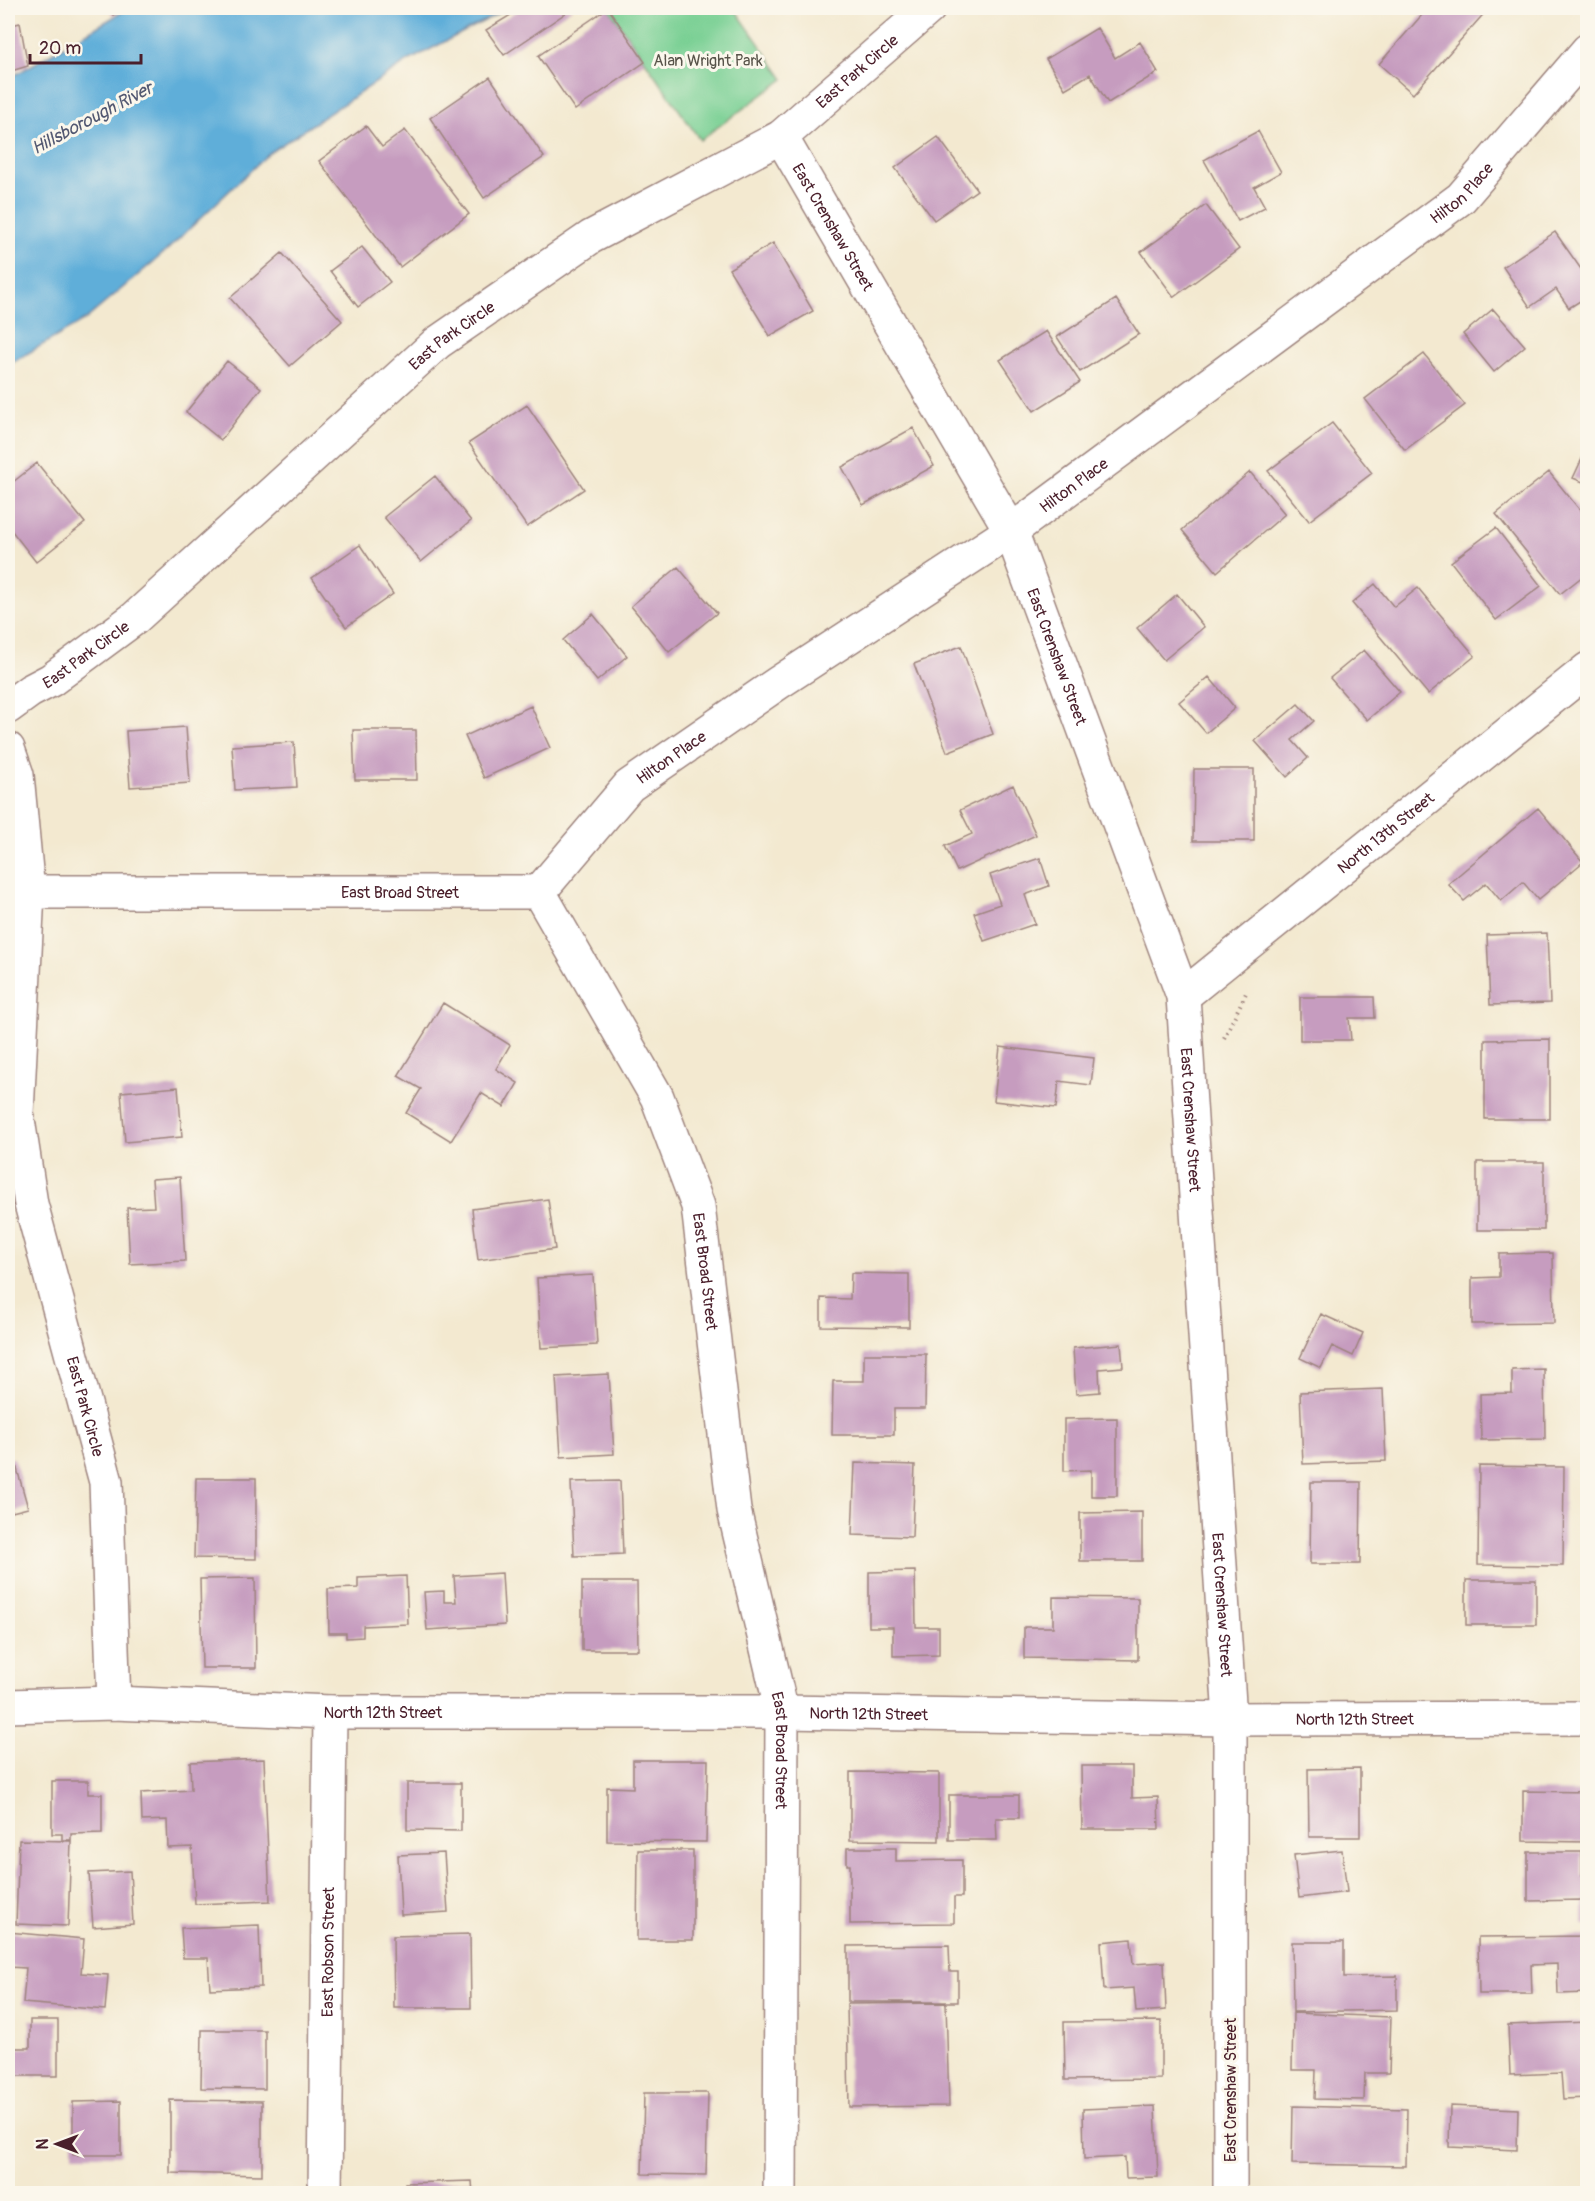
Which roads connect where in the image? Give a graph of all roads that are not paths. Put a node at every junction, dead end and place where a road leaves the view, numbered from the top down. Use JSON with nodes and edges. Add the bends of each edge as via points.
{"nodes":[{"id":1,"x":929,"y":8,"type":"edge"},
{"id":2,"x":1587,"y":50,"type":"edge"},
{"id":3,"x":781,"y":137,"type":"junction"},
{"id":4,"x":1011,"y":531,"type":"junction"},
{"id":5,"x":1587,"y":669,"type":"edge"},
{"id":6,"x":8,"y":707,"type":"edge"},
{"id":7,"x":8,"y":749,"type":"edge"},
{"id":8,"x":28,"y":892,"type":"junction"},
{"id":9,"x":539,"y":892,"type":"junction"},
{"id":10,"x":1183,"y":996,"type":"junction"},
{"id":11,"x":12,"y":1112,"type":"edge"},
{"id":12,"x":114,"y":1703,"type":"junction"},
{"id":13,"x":8,"y":1706,"type":"edge"},
{"id":14,"x":330,"y":1712,"type":"junction"},
{"id":15,"x":782,"y":1712,"type":"junction"},
{"id":16,"x":1587,"y":1718,"type":"edge"},
{"id":17,"x":1230,"y":1719,"type":"junction"},
{"id":18,"x":326,"y":2193,"type":"edge"},
{"id":19,"x":780,"y":2193,"type":"edge"},
{"id":20,"x":1230,"y":2193,"type":"edge"}],
"edges":[{"from":1,"to":3,"type":"street","name":"East Park Circle"},
{"from":2,"to":4,"type":"street","name":"Hilton Place","via":[[1461,198]]},
{"from":3,"to":4,"type":"street","name":"East Crenshaw Street"},
{"from":3,"to":6,"type":"street","name":"East Park Circle","via":[[591,237],[437,343],[135,618]]},
{"from":4,"to":9,"type":"street","name":"Hilton Place","via":[[629,786]]},
{"from":4,"to":10,"type":"street","name":"East Crenshaw Street"},
{"from":5,"to":10,"type":"street","name":"North 13th Street"},
{"from":7,"to":8,"type":"street","name":"East Park Circle","via":[[17,775]]},
{"from":8,"to":9,"type":"street","name":"East Broad Street"},
{"from":8,"to":11,"type":"street","name":"East Park Circle"},
{"from":9,"to":15,"type":"street","name":"East Broad Street","via":[[657,1097],[698,1206],[734,1510]]},
{"from":10,"to":17,"type":"street","name":"East Crenshaw Street"},
{"from":11,"to":12,"type":"street","name":"East Park Circle","via":[[31,1204],[106,1482]]},
{"from":12,"to":13,"type":"street","name":"North 12th Street"},
{"from":12,"to":14,"type":"street","name":"North 12th Street"},
{"from":14,"to":15,"type":"street","name":"North 12th Street"},
{"from":14,"to":18,"type":"street","name":"East Robson Street"},
{"from":15,"to":17,"type":"street","name":"North 12th Street"},
{"from":15,"to":19,"type":"street","name":"East Broad Street"},
{"from":16,"to":17,"type":"street","name":"North 12th Street"},
{"from":17,"to":20,"type":"street","name":"East Crenshaw Street"}]}
